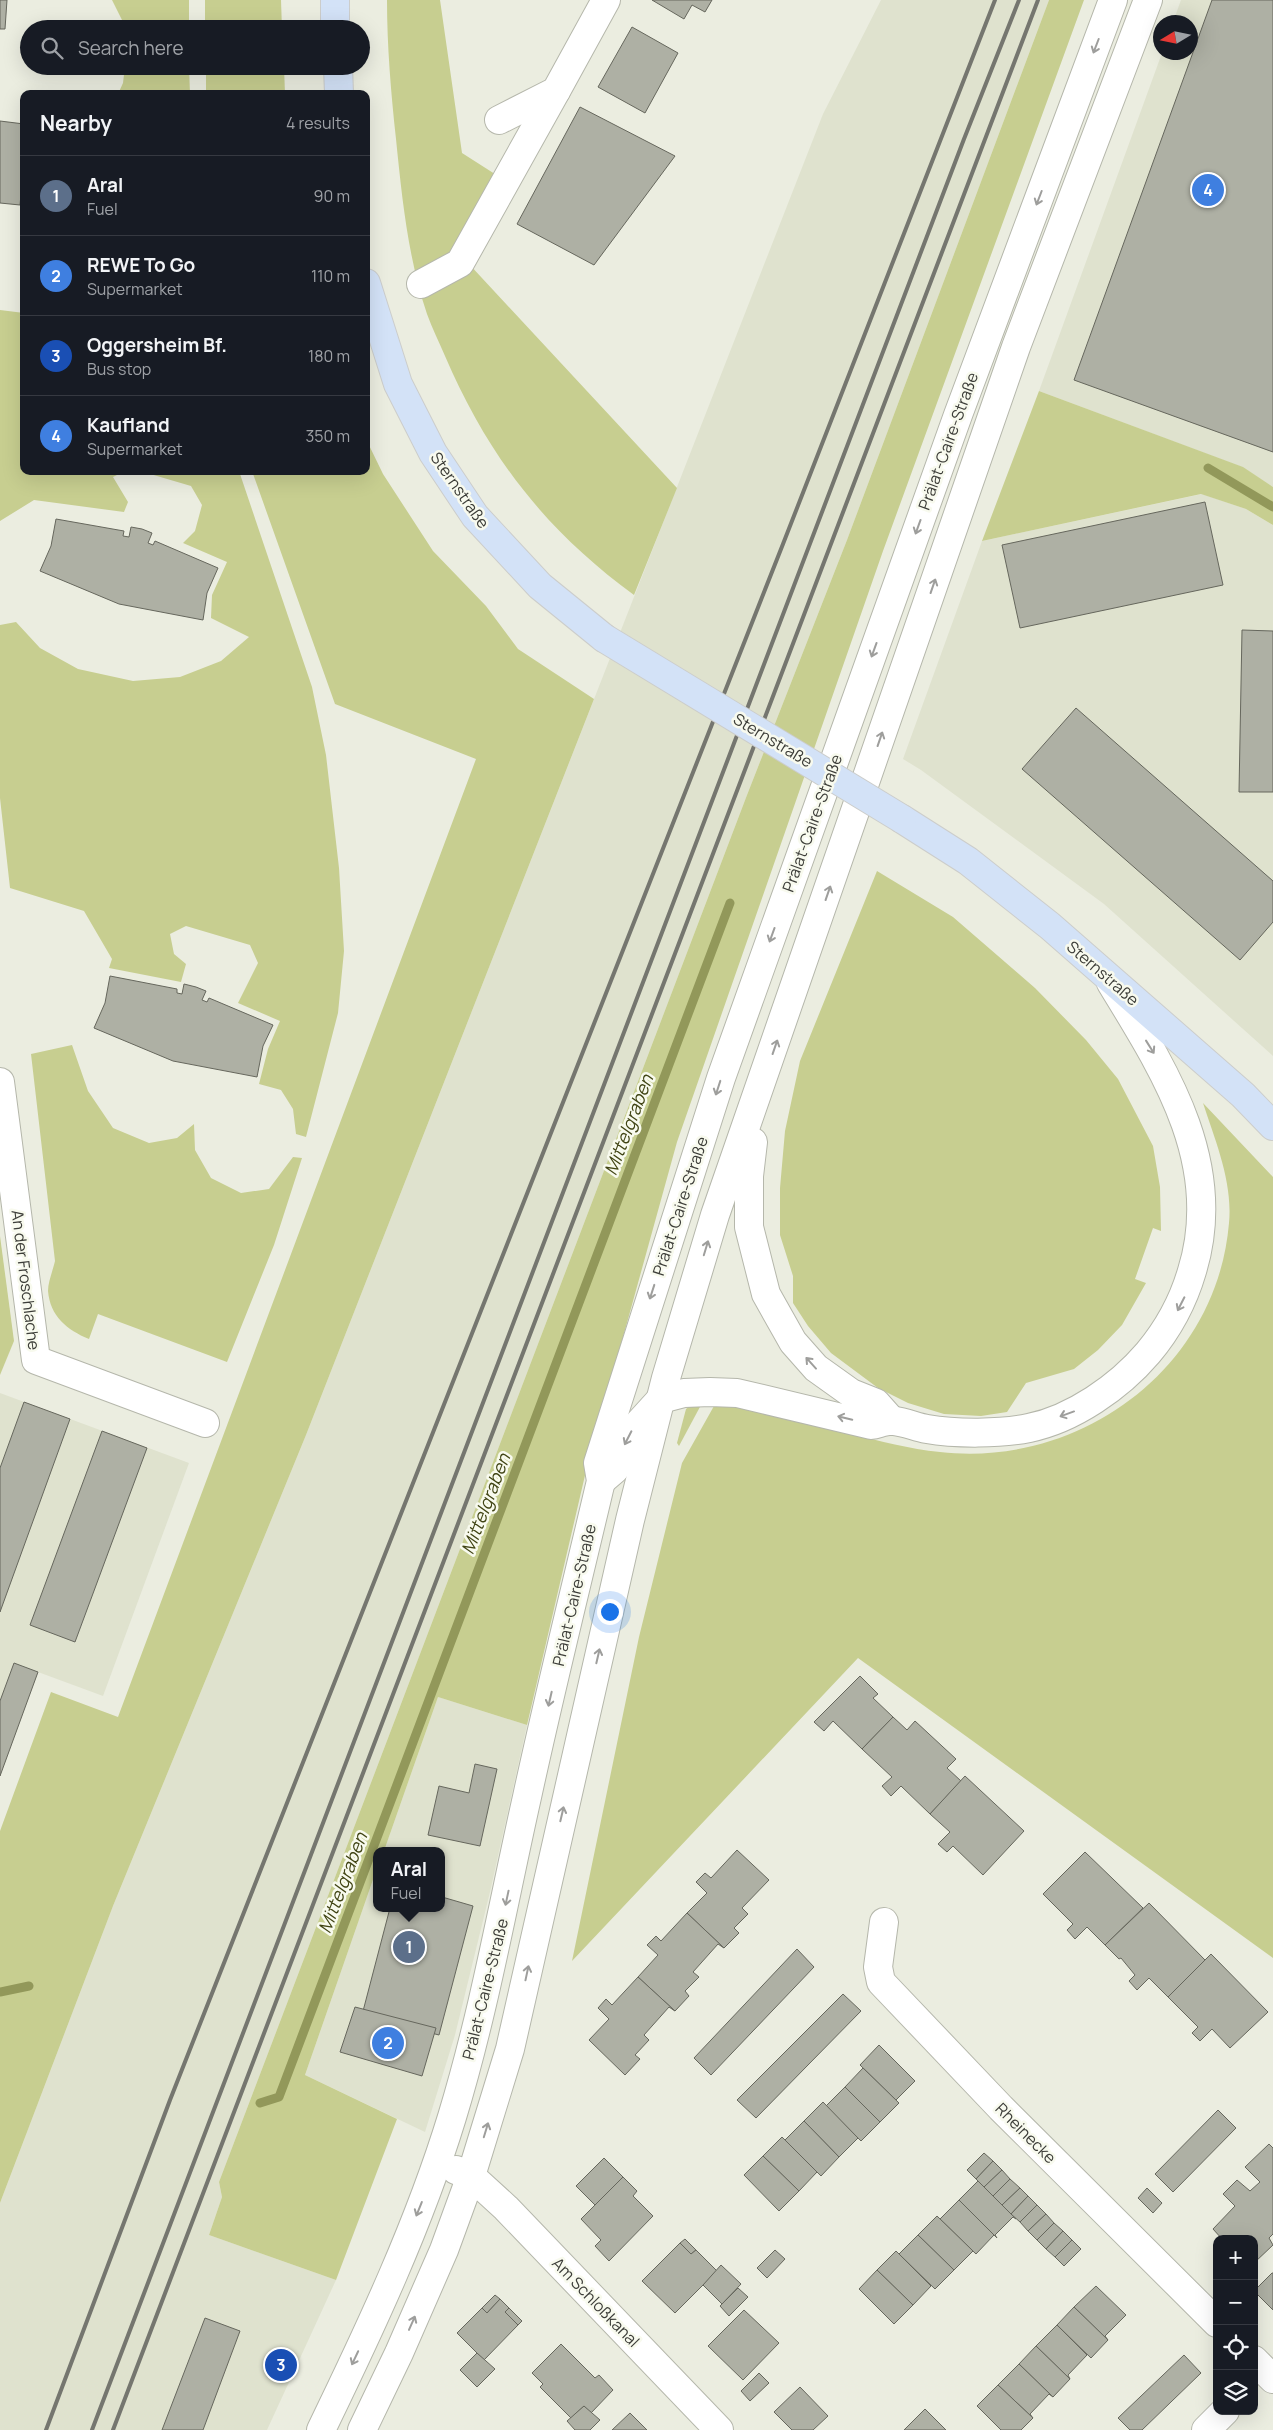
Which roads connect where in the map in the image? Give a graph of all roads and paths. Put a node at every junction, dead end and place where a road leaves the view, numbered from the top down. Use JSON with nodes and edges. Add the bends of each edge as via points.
{"nodes":[{"id":1,"x":334,"y":0,"type":"edge"},
{"id":2,"x":606,"y":0,"type":"edge"},
{"id":3,"x":1113,"y":0,"type":"edge"},
{"id":4,"x":1148,"y":0,"type":"edge"},
{"id":5,"x":335,"y":20,"type":"edge"},
{"id":6,"x":338,"y":75,"type":"edge"},
{"id":7,"x":339,"y":90,"type":"edge"},
{"id":8,"x":556,"y":91,"type":"junction"},
{"id":9,"x":499,"y":120,"type":"dead end"},
{"id":10,"x":421,"y":284,"type":"dead end"},
{"id":11,"x":370,"y":297,"type":"edge"},
{"id":12,"x":986,"y":336,"type":"junction"},
{"id":13,"x":1016,"y":347,"type":"junction"},
{"id":14,"x":890,"y":604,"type":"junction"},
{"id":15,"x":922,"y":617,"type":"junction"},
{"id":16,"x":1106,"y":976,"type":"junction"},
{"id":17,"x":0,"y":1082,"type":"edge"},
{"id":18,"x":759,"y":1093,"type":"junction"},
{"id":19,"x":1273,"y":1126,"type":"edge"},
{"id":20,"x":661,"y":1399,"type":"junction"},
{"id":21,"x":892,"y":1421,"type":"junction"},
{"id":22,"x":205,"y":1423,"type":"dead end"},
{"id":23,"x":601,"y":1481,"type":"junction"},
{"id":24,"x":514,"y":1863,"type":"junction"},
{"id":25,"x":549,"y":1871,"type":"junction"},
{"id":26,"x":884,"y":1922,"type":"dead end"},
{"id":27,"x":437,"y":2163,"type":"junction"},
{"id":28,"x":471,"y":2176,"type":"junction"},
{"id":29,"x":1213,"y":2319,"type":"edge"},
{"id":30,"x":1220,"y":2415,"type":"edge"},
{"id":31,"x":321,"y":2430,"type":"edge"},
{"id":32,"x":362,"y":2430,"type":"edge"},
{"id":33,"x":719,"y":2430,"type":"edge"},
{"id":34,"x":1206,"y":2430,"type":"edge"}],
"edges":[{"from":1,"to":5,"type":"main road"},
{"from":2,"to":8,"type":"street"},
{"from":3,"to":12,"type":"street","name":"Prälat-Caire-Straße","one_way":true},
{"from":4,"to":13,"type":"street","name":"Prälat-Caire-Straße"},
{"from":6,"to":7,"type":"main road"},
{"from":8,"to":9,"type":"street"},
{"from":8,"to":10,"type":"street","via":[[460,263]]},
{"from":11,"to":16,"type":"main road","name":"Sternstraße","bridge":true,"via":[[398,384],[433,453],[475,516],[540,586],[604,638],[902,818],[968,862],[1050,926]]},
{"from":12,"to":13,"type":"street"},
{"from":12,"to":14,"type":"street","name":"Prälat-Caire-Straße","one_way":true},
{"from":15,"to":13,"type":"street","name":"Prälat-Caire-Straße","one_way":true},
{"from":14,"to":15,"type":"street"},
{"from":14,"to":23,"type":"street","name":"Prälat-Caire-Straße","one_way":true,"via":[[721,1078],[598,1463]]},
{"from":18,"to":15,"type":"street","name":"Prälat-Caire-Straße","one_way":true},
{"from":16,"to":19,"type":"main road","name":"Sternstraße","via":[[1243,1095]]},
{"from":16,"to":21,"type":"street","one_way":true,"via":[[1155,1054],[1180,1106],[1202,1182],[1202,1224],[1184,1299],[1162,1337],[1130,1374],[1077,1410],[1029,1428],[972,1432],[927,1429]]},
{"from":17,"to":22,"type":"street","name":"An der Froschlache","via":[[36,1360]]},
{"from":20,"to":18,"type":"street","name":"Prälat-Caire-Straße","one_way":true,"via":[[716,1215]]},
{"from":21,"to":18,"type":"street","one_way":true,"via":[[876,1403],[851,1393],[816,1368],[793,1342],[766,1294],[749,1227],[749,1176]]},
{"from":21,"to":20,"type":"street","one_way":true,"via":[[872,1425],[737,1393],[684,1393]]},
{"from":20,"to":23,"type":"street","one_way":true,"via":[[630,1433],[614,1468]]},
{"from":25,"to":20,"type":"street","name":"Prälat-Caire-Straße","one_way":true},
{"from":23,"to":24,"type":"street","name":"Prälat-Caire-Straße","one_way":true,"via":[[526,1799]]},
{"from":24,"to":25,"type":"street"},
{"from":24,"to":27,"type":"street","name":"Prälat-Caire-Straße","one_way":true,"via":[[478,2023]]},
{"from":28,"to":25,"type":"street","name":"Prälat-Caire-Straße","one_way":true,"via":[[510,2049]]},
{"from":26,"to":29,"type":"street","name":"Rheinecke","via":[[878,1967],[881,1982],[1008,2115]]},
{"from":27,"to":28,"type":"street"},
{"from":27,"to":31,"type":"street","name":"Prälat-Caire-Straße","one_way":true,"via":[[370,2326]]},
{"from":32,"to":28,"type":"street","name":"Prälat-Caire-Straße","one_way":true,"via":[[444,2250]]},
{"from":28,"to":33,"type":"street","name":"Am Schloßkanal","via":[[506,2208]]},
{"from":30,"to":34,"type":"street"}]}
